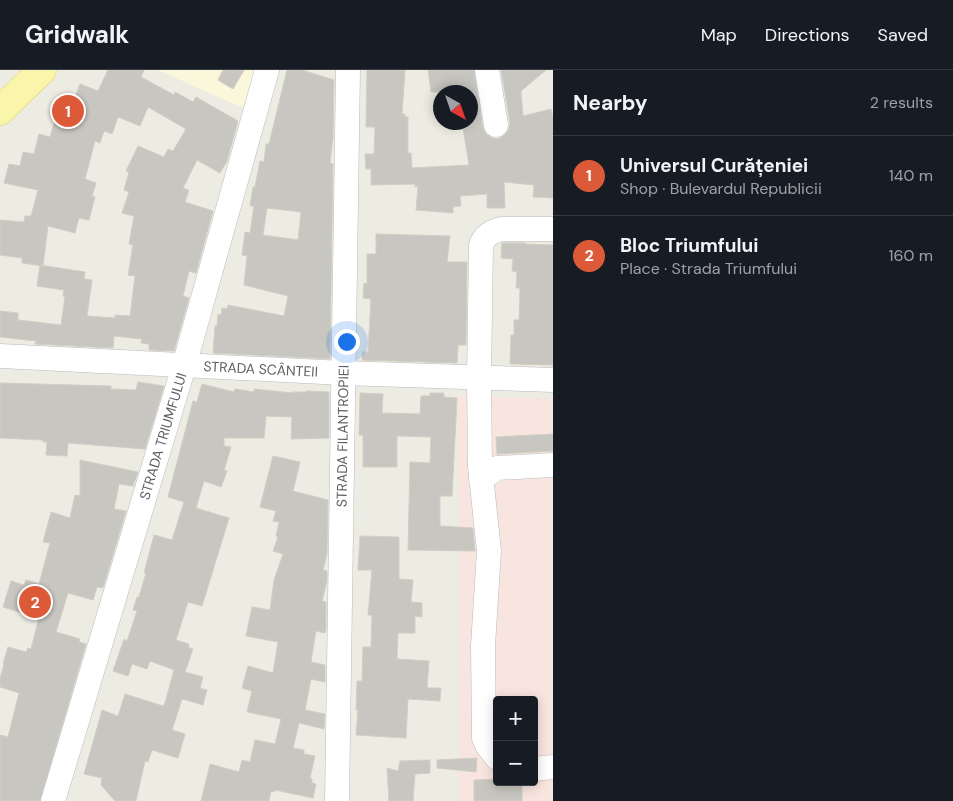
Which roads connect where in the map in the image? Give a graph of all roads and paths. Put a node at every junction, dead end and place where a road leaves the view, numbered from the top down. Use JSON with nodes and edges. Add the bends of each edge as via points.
{"nodes":[{"id":1,"x":42,"y":70,"type":"edge"},
{"id":2,"x":267,"y":70,"type":"edge"},
{"id":3,"x":348,"y":70,"type":"edge"},
{"id":4,"x":487,"y":70,"type":"edge"},
{"id":5,"x":0,"y":111,"type":"edge"},
{"id":6,"x":496,"y":125,"type":"dead end"},
{"id":7,"x":553,"y":229,"type":"edge"},
{"id":8,"x":0,"y":356,"type":"edge"},
{"id":9,"x":184,"y":366,"type":"junction"},
{"id":10,"x":343,"y":373,"type":"junction"},
{"id":11,"x":479,"y":378,"type":"junction"},
{"id":12,"x":553,"y":380,"type":"edge"},
{"id":13,"x":553,"y":465,"type":"edge"},
{"id":14,"x":489,"y":473,"type":"junction"},
{"id":15,"x":493,"y":754,"type":"edge"},
{"id":16,"x":553,"y":767,"type":"edge"},
{"id":17,"x":538,"y":769,"type":"edge"},
{"id":18,"x":53,"y":801,"type":"edge"},
{"id":19,"x":337,"y":801,"type":"edge"}],
"edges":[{"from":1,"to":5,"type":"main road"},
{"from":2,"to":9,"type":"street","name":"STRADA TRIUMFULUI"},
{"from":3,"to":10,"type":"street","name":"STRADA FILANTROPIEI"},
{"from":4,"to":6,"type":"street"},
{"from":7,"to":11,"type":"street","via":[[501,229],[484,238],[481,245]]},
{"from":8,"to":9,"type":"street","name":"STRADA SCÂNTEII"},
{"from":9,"to":10,"type":"street","name":"STRADA SCÂNTEII"},
{"from":9,"to":18,"type":"street","name":"STRADA TRIUMFULUI"},
{"from":10,"to":11,"type":"street","name":"STRADA SCÂNTEII"},
{"from":10,"to":19,"type":"street","name":"STRADA FILANTROPIEI"},
{"from":11,"to":12,"type":"street","name":"STRADA SCÂNTEII"},
{"from":11,"to":14,"type":"street","via":[[480,451]]},
{"from":13,"to":14,"type":"street"},
{"from":14,"to":15,"type":"street","via":[[489,551],[483,646],[484,738]]},
{"from":16,"to":17,"type":"street"}]}
